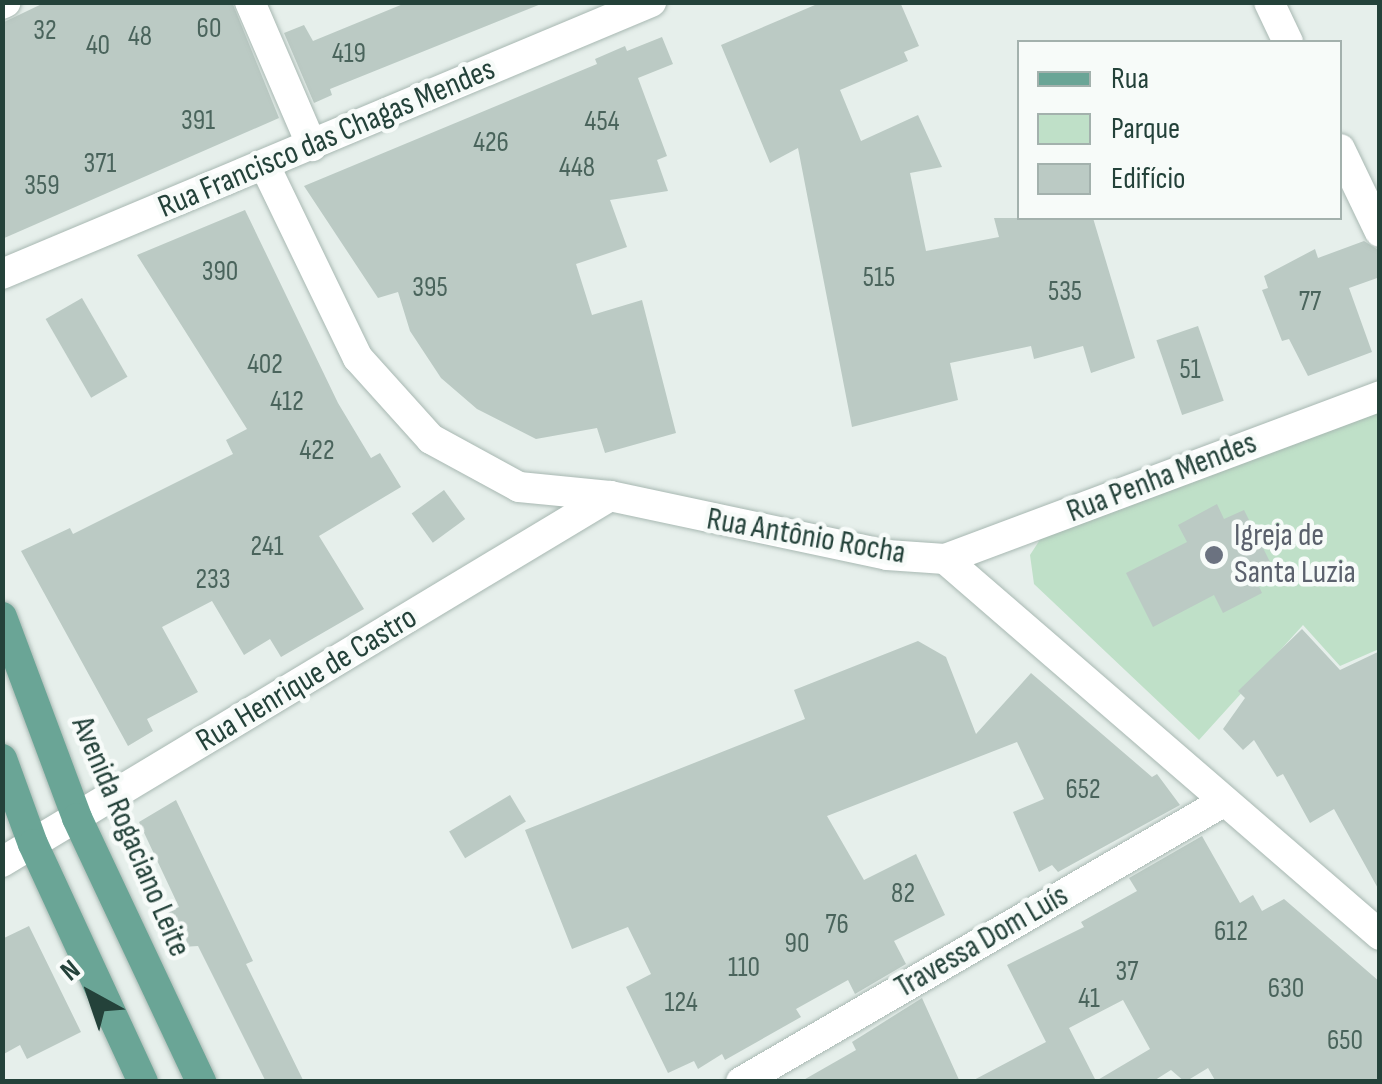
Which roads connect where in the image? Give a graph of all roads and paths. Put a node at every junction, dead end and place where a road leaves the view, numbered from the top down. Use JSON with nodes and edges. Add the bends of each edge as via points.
{"nodes":[{"id":1,"x":250,"y":2,"type":"edge"},
{"id":2,"x":651,"y":2,"type":"edge"},
{"id":3,"x":1269,"y":2,"type":"edge"},
{"id":4,"x":1287,"y":40,"type":"edge"},
{"id":5,"x":312,"y":146,"type":"junction"},
{"id":6,"x":1342,"y":153,"type":"edge"},
{"id":7,"x":265,"y":166,"type":"junction"},
{"id":8,"x":1380,"y":232,"type":"edge"},
{"id":9,"x":2,"y":274,"type":"edge"},
{"id":10,"x":1380,"y":396,"type":"edge"},
{"id":11,"x":610,"y":496,"type":"junction"},
{"id":12,"x":944,"y":560,"type":"junction"},
{"id":13,"x":2,"y":617,"type":"edge"},
{"id":14,"x":2,"y":760,"type":"edge"},
{"id":15,"x":1223,"y":802,"type":"junction"},
{"id":16,"x":77,"y":818,"type":"junction"},
{"id":17,"x":33,"y":844,"type":"junction"},
{"id":18,"x":2,"y":862,"type":"edge"},
{"id":19,"x":1380,"y":935,"type":"edge"},
{"id":20,"x":144,"y":1082,"type":"edge"},
{"id":21,"x":201,"y":1082,"type":"edge"},
{"id":22,"x":741,"y":1082,"type":"edge"}],
"edges":[{"from":1,"to":5,"type":"street"},
{"from":2,"to":5,"type":"street","name":"Rua Francisco das Chagas Mendes"},
{"from":3,"to":4,"type":"street"},
{"from":5,"to":7,"type":"street","name":"Rua Francisco das Chagas Mendes"},
{"from":6,"to":8,"type":"street"},
{"from":7,"to":9,"type":"street","name":"Rua Francisco das Chagas Mendes"},
{"from":7,"to":11,"type":"street","name":"Rua Antônio Rocha","via":[[358,358],[404,413],[472,465],[519,487]]},
{"from":10,"to":12,"type":"street","name":"Rua Penha Mendes"},
{"from":11,"to":12,"type":"street","name":"Rua Antônio Rocha","via":[[887,555]]},
{"from":11,"to":16,"type":"street","name":"Rua Henrique de Castro"},
{"from":12,"to":15,"type":"street","name":"Rua Antônio Rocha"},
{"from":13,"to":16,"type":"main road","name":"Avenida Rogaciano Leite"},
{"from":14,"to":17,"type":"main road"},
{"from":15,"to":19,"type":"street","name":"Rua Antônio Rocha"},
{"from":15,"to":22,"type":"street","name":"Travessa Dom Luís"},
{"from":16,"to":17,"type":"street","name":"Rua Henrique de Castro"},
{"from":16,"to":21,"type":"main road","name":"Avenida Rogaciano Leite"},
{"from":17,"to":18,"type":"street","name":"Rua Henrique de Castro"},
{"from":17,"to":20,"type":"main road"}]}
